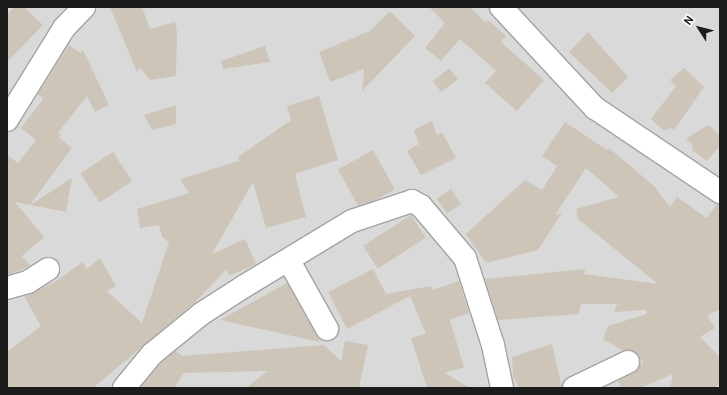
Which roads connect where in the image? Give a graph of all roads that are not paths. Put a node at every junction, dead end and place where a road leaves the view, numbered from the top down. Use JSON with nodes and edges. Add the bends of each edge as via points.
{"nodes":[{"id":1,"x":84,"y":7,"type":"edge"},
{"id":2,"x":505,"y":8,"type":"edge"},
{"id":3,"x":7,"y":120,"type":"edge"},
{"id":4,"x":720,"y":192,"type":"edge"},
{"id":5,"x":289,"y":261,"type":"junction"},
{"id":6,"x":48,"y":270,"type":"dead end"},
{"id":7,"x":7,"y":288,"type":"edge"},
{"id":8,"x":327,"y":329,"type":"dead end"},
{"id":9,"x":628,"y":362,"type":"dead end"},
{"id":10,"x":124,"y":388,"type":"edge"},
{"id":11,"x":502,"y":388,"type":"edge"},
{"id":12,"x":574,"y":388,"type":"edge"}],
"edges":[{"from":1,"to":3,"type":"street","via":[[64,28]]},
{"from":2,"to":4,"type":"street","via":[[595,108]]},
{"from":5,"to":8,"type":"street"},
{"from":5,"to":10,"type":"street","via":[[201,314],[152,354]]},
{"from":5,"to":11,"type":"street","via":[[352,221],[406,202],[416,203],[465,258],[494,345]]},
{"from":6,"to":7,"type":"street","via":[[28,282]]},
{"from":9,"to":12,"type":"street"}]}
